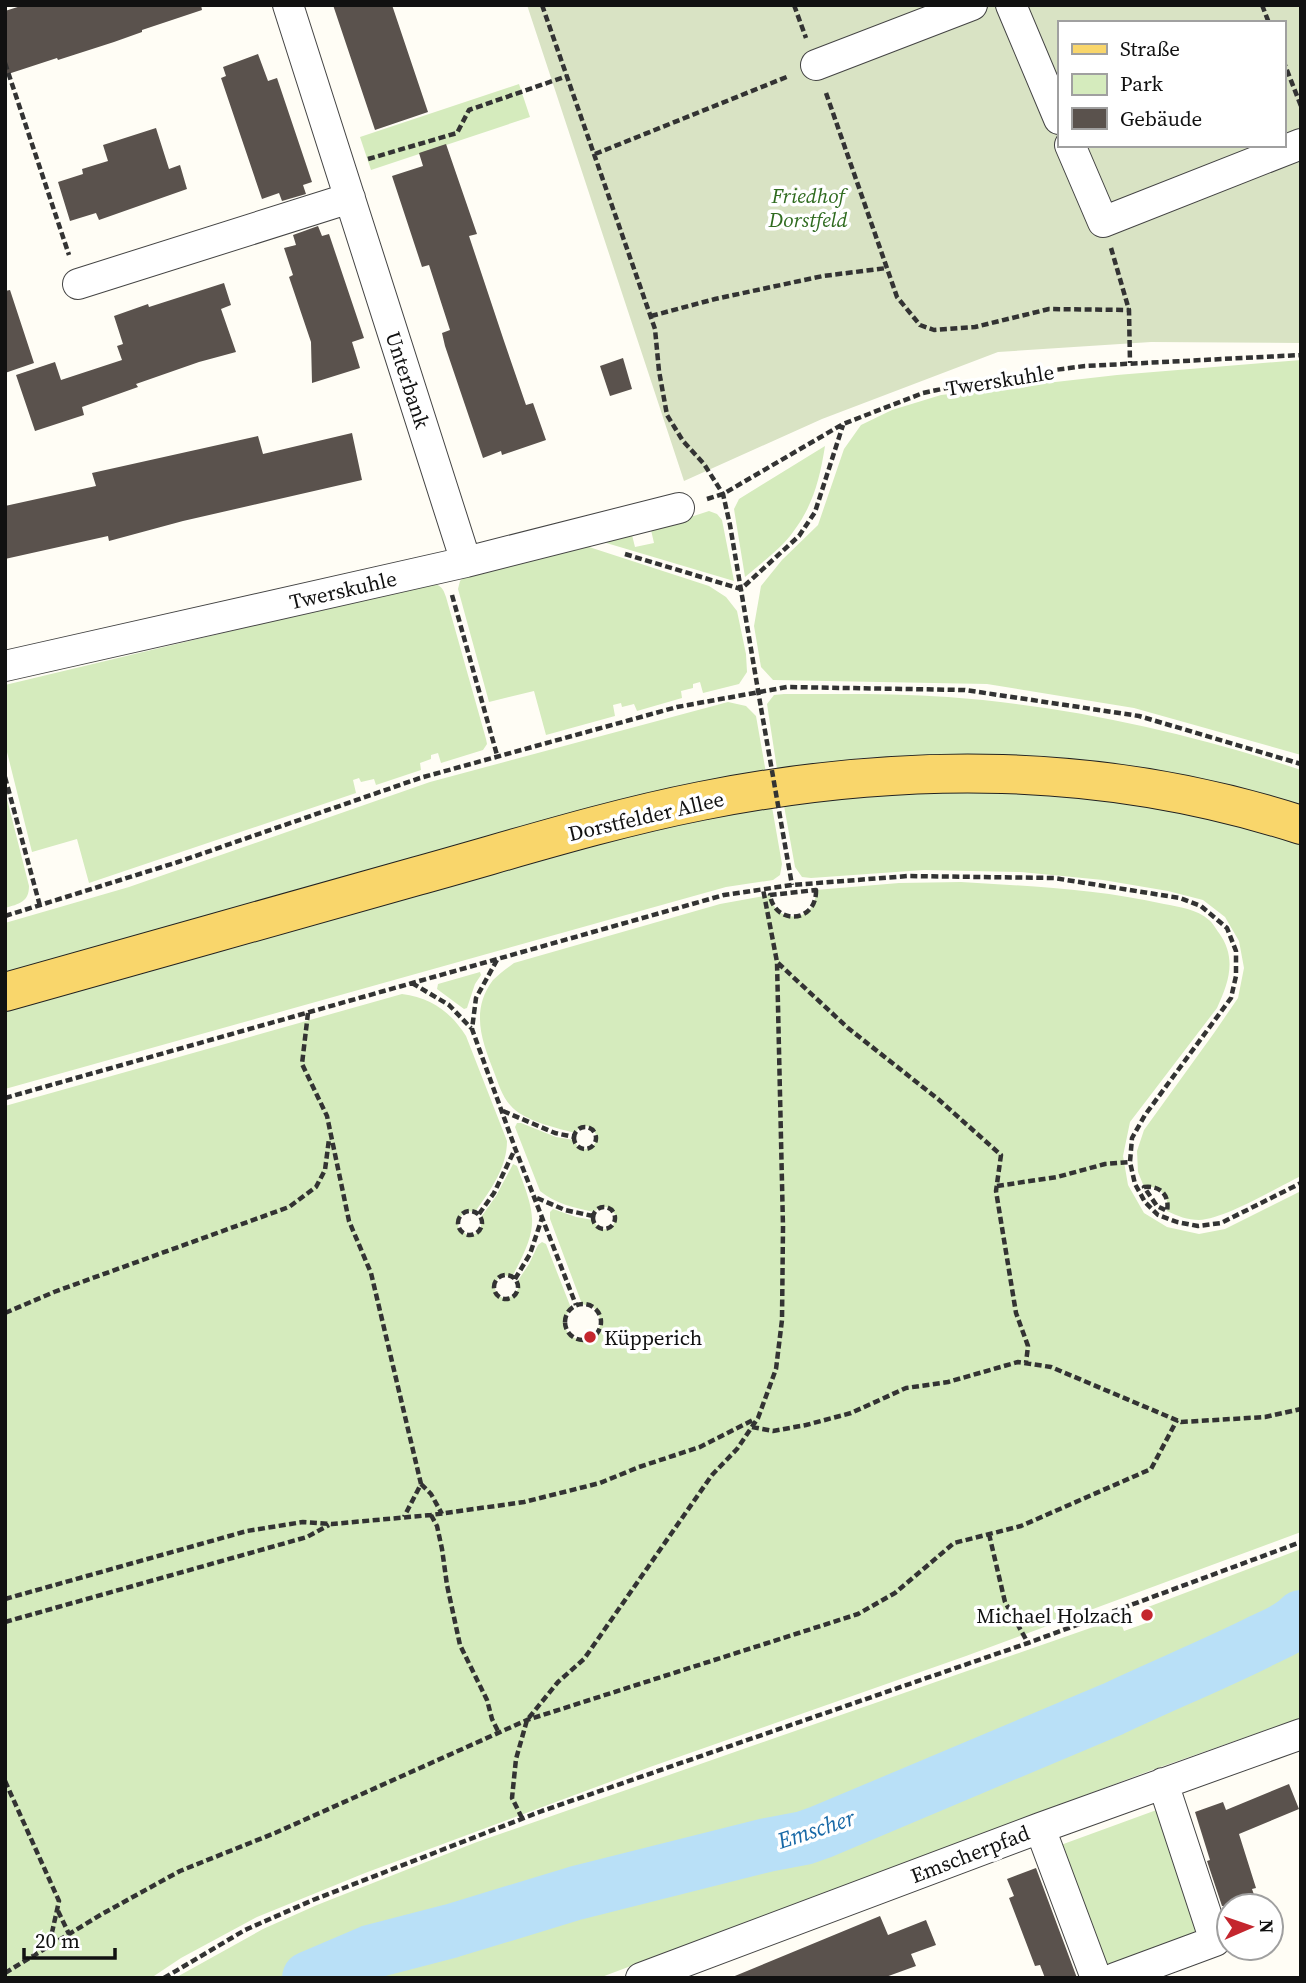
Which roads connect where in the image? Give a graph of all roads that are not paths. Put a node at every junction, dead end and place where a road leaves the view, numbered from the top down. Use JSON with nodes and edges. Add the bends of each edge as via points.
{"nodes":[{"id":1,"x":288,"y":5,"type":"edge"},
{"id":2,"x":972,"y":5,"type":"edge"},
{"id":3,"x":1011,"y":5,"type":"edge"},
{"id":4,"x":816,"y":65,"type":"road end"},
{"id":5,"x":1058,"y":117,"type":"edge"},
{"id":6,"x":1301,"y":144,"type":"edge"},
{"id":7,"x":1071,"y":147,"type":"edge"},
{"id":8,"x":350,"y":198,"type":"junction"},
{"id":9,"x":78,"y":284,"type":"road end"},
{"id":10,"x":679,"y":508,"type":"dead end"},
{"id":11,"x":455,"y":564,"type":"junction"},
{"id":12,"x":5,"y":666,"type":"edge"},
{"id":13,"x":1301,"y":825,"type":"edge"},
{"id":14,"x":5,"y":992,"type":"edge"},
{"id":15,"x":1301,"y":1734,"type":"edge"},
{"id":16,"x":1163,"y":1783,"type":"junction"},
{"id":17,"x":1040,"y":1828,"type":"junction"},
{"id":18,"x":641,"y":1978,"type":"edge"},
{"id":19,"x":1096,"y":1978,"type":"edge"},
{"id":20,"x":1115,"y":1978,"type":"edge"}],
"edges":[{"from":1,"to":8,"type":"street","name":"Unterbank"},
{"from":2,"to":4,"type":"street"},
{"from":3,"to":5,"type":"street"},
{"from":6,"to":7,"type":"street","via":[[1103,222]]},
{"from":8,"to":9,"type":"street"},
{"from":8,"to":11,"type":"street","name":"Unterbank"},
{"from":10,"to":11,"type":"street","name":"Twerskuhle"},
{"from":11,"to":12,"type":"street","name":"Twerskuhle"},
{"from":13,"to":14,"type":"main road","name":"Dorstfelder Allee","via":[[1144,787],[1056,776],[966,772],[807,783],[699,801],[573,832]]},
{"from":15,"to":16,"type":"street","name":"Emscherpfad"},
{"from":16,"to":17,"type":"street","name":"Emscherpfad"},
{"from":16,"to":20,"type":"street","via":[[1215,1941]]},
{"from":17,"to":18,"type":"street","name":"Emscherpfad"},
{"from":17,"to":19,"type":"street"}]}
